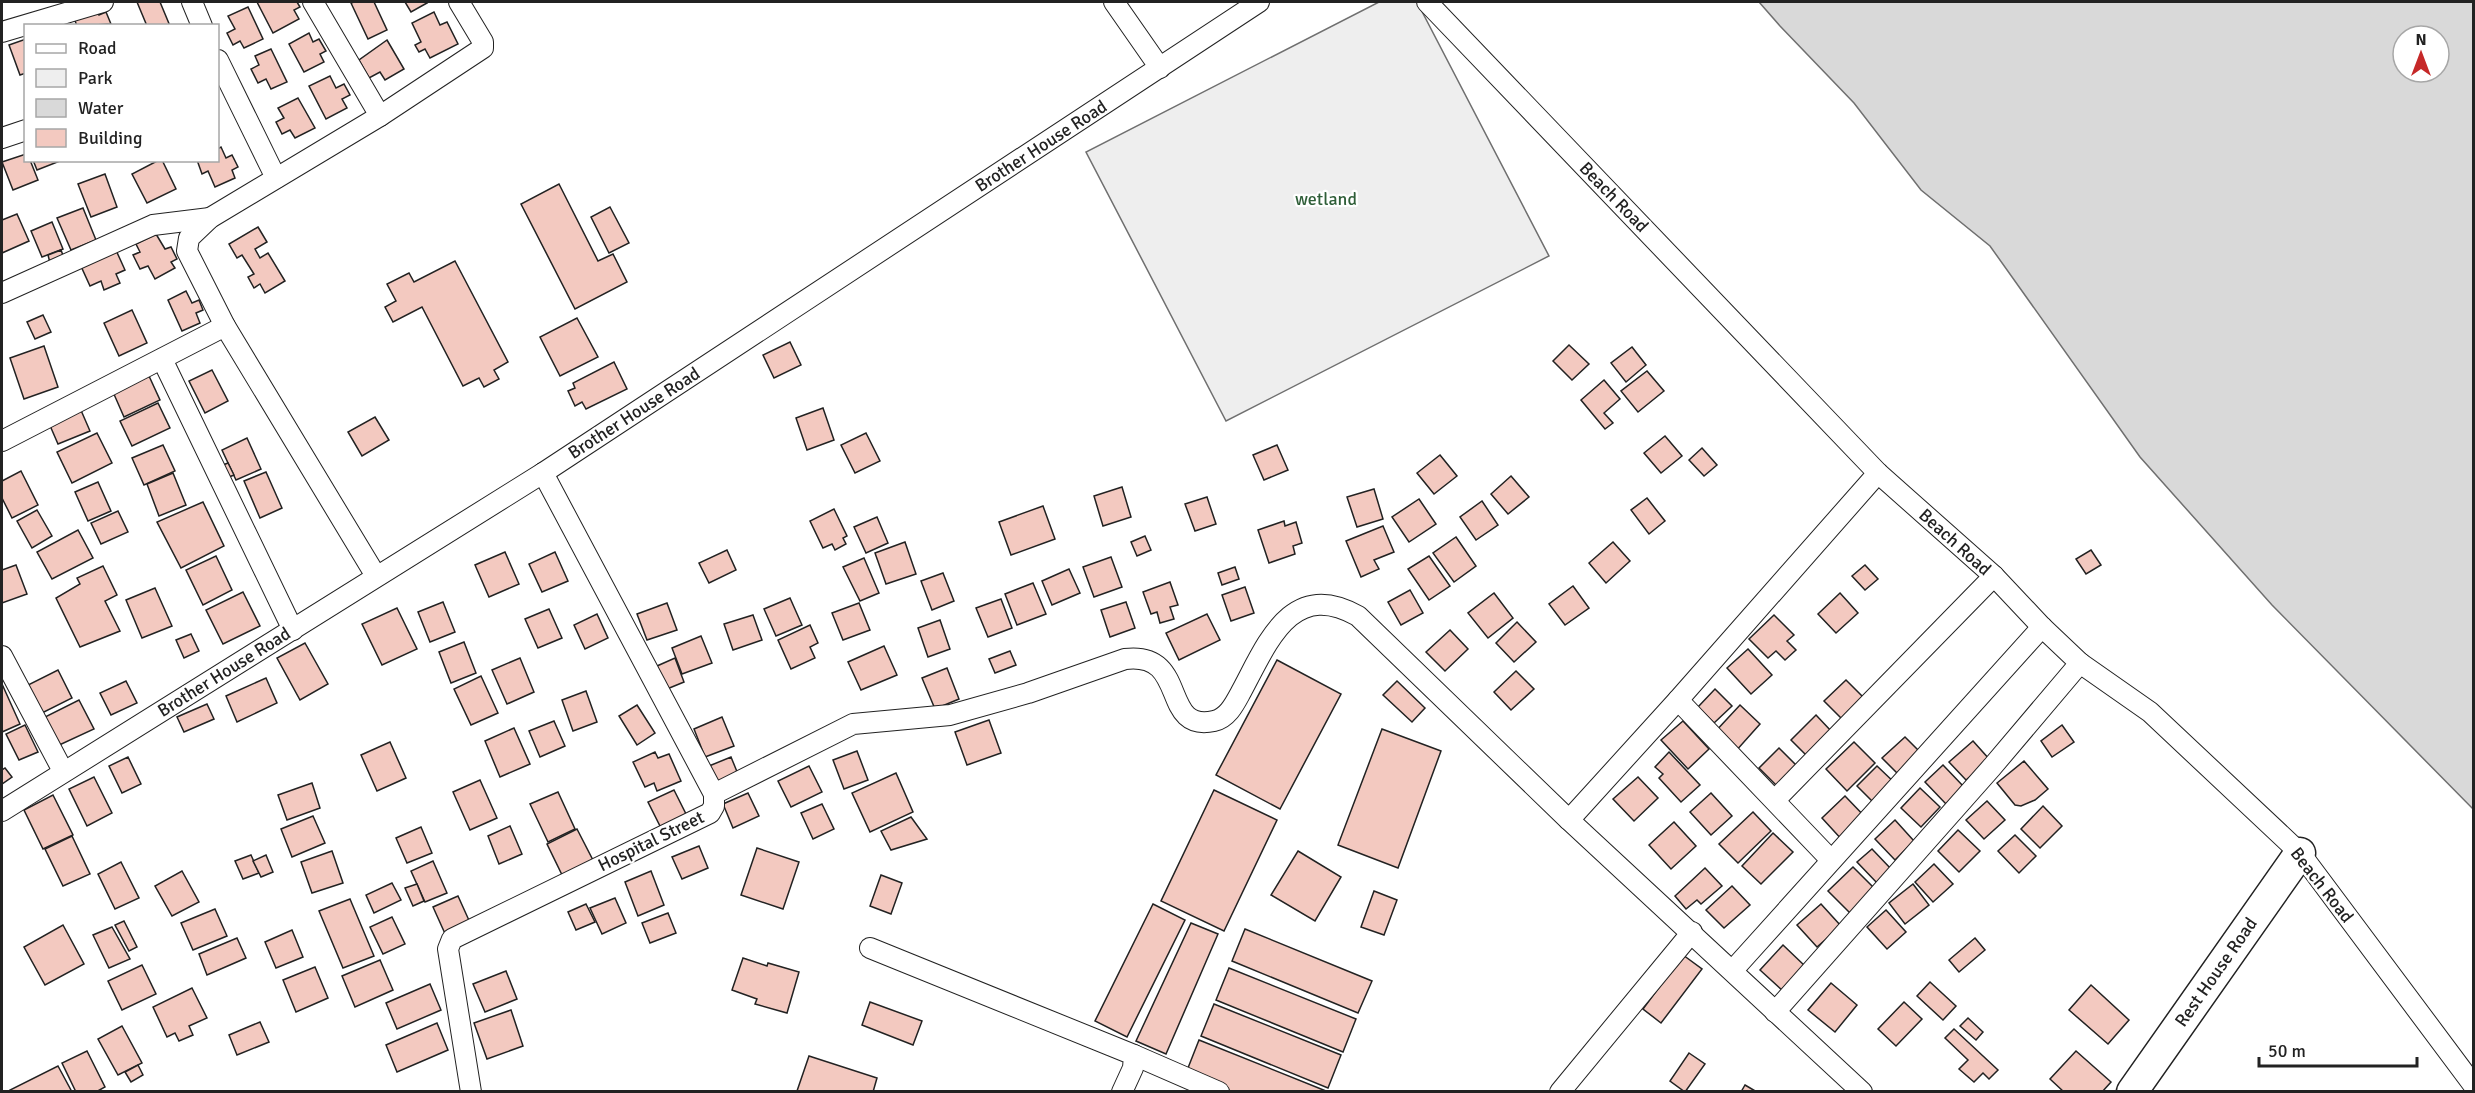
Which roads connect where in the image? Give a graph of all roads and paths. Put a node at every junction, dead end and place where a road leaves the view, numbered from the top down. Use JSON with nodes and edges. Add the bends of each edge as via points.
{"nodes":[{"id":1,"x":103,"y":2,"type":"edge"},
{"id":2,"x":192,"y":2,"type":"edge"},
{"id":3,"x":313,"y":2,"type":"edge"},
{"id":4,"x":459,"y":2,"type":"edge"},
{"id":5,"x":1113,"y":2,"type":"edge"},
{"id":6,"x":1259,"y":2,"type":"edge"},
{"id":7,"x":1427,"y":2,"type":"edge"},
{"id":8,"x":29,"y":24,"type":"edge"},
{"id":9,"x":201,"y":24,"type":"edge"},
{"id":10,"x":24,"y":25,"type":"edge"},
{"id":11,"x":2,"y":32,"type":"edge"},
{"id":12,"x":219,"y":62,"type":"edge"},
{"id":13,"x":1160,"y":68,"type":"junction"},
{"id":14,"x":380,"y":116,"type":"junction"},
{"id":15,"x":24,"y":131,"type":"edge"},
{"id":16,"x":2,"y":138,"type":"edge"},
{"id":17,"x":276,"y":178,"type":"junction"},
{"id":18,"x":210,"y":218,"type":"junction"},
{"id":19,"x":2,"y":293,"type":"edge"},
{"id":20,"x":225,"y":326,"type":"junction"},
{"id":21,"x":162,"y":360,"type":"junction"},
{"id":22,"x":2,"y":441,"type":"edge"},
{"id":23,"x":543,"y":473,"type":"junction"},
{"id":24,"x":1878,"y":473,"type":"junction"},
{"id":25,"x":376,"y":576,"type":"junction"},
{"id":26,"x":1994,"y":576,"type":"junction"},
{"id":27,"x":2042,"y":627,"type":"junction"},
{"id":28,"x":293,"y":630,"type":"junction"},
{"id":29,"x":2,"y":656,"type":"edge"},
{"id":30,"x":2080,"y":663,"type":"junction"},
{"id":31,"x":1678,"y":700,"type":"junction"},
{"id":32,"x":63,"y":771,"type":"junction"},
{"id":33,"x":714,"y":794,"type":"junction"},
{"id":34,"x":1775,"y":800,"type":"junction"},
{"id":35,"x":2,"y":811,"type":"edge"},
{"id":36,"x":1569,"y":820,"type":"junction"},
{"id":37,"x":2300,"y":853,"type":"junction"},
{"id":38,"x":1831,"y":860,"type":"junction"},
{"id":39,"x":1692,"y":932,"type":"junction"},
{"id":40,"x":870,"y":948,"type":"dead end"},
{"id":41,"x":1733,"y":970,"type":"junction"},
{"id":42,"x":1775,"y":1012,"type":"junction"},
{"id":43,"x":1134,"y":1055,"type":"junction"},
{"id":44,"x":2474,"y":1086,"type":"edge"},
{"id":45,"x":471,"y":1092,"type":"edge"},
{"id":46,"x":1122,"y":1092,"type":"edge"},
{"id":47,"x":1219,"y":1092,"type":"edge"},
{"id":48,"x":1560,"y":1092,"type":"edge"},
{"id":49,"x":1862,"y":1092,"type":"edge"},
{"id":50,"x":2132,"y":1092,"type":"edge"}],
"edges":[{"from":1,"to":8,"type":"street"},
{"from":2,"to":9,"type":"street"},
{"from":3,"to":14,"type":"street"},
{"from":4,"to":14,"type":"street","via":[[483,48]]},
{"from":5,"to":13,"type":"street"},
{"from":6,"to":13,"type":"street","name":"Brother House Road"},
{"from":7,"to":24,"type":"street","name":"Beach Road"},
{"from":10,"to":11,"type":"street"},
{"from":12,"to":17,"type":"street"},
{"from":13,"to":23,"type":"street","name":"Brother House Road"},
{"from":14,"to":17,"type":"street"},
{"from":15,"to":16,"type":"street"},
{"from":17,"to":18,"type":"street"},
{"from":18,"to":19,"type":"street","via":[[153,225]]},
{"from":18,"to":20,"type":"street","via":[[189,238],[187,251]]},
{"from":20,"to":21,"type":"street"},
{"from":20,"to":25,"type":"street"},
{"from":21,"to":22,"type":"street"},
{"from":21,"to":28,"type":"street"},
{"from":23,"to":25,"type":"street","name":"Brother House Road"},
{"from":23,"to":33,"type":"street","name":"Hospital Street"},
{"from":24,"to":26,"type":"street","name":"Beach Road"},
{"from":24,"to":31,"type":"street"},
{"from":25,"to":28,"type":"street","name":"Brother House Road"},
{"from":26,"to":27,"type":"street","name":"Beach Road"},
{"from":26,"to":34,"type":"street"},
{"from":27,"to":30,"type":"street","name":"Beach Road"},
{"from":27,"to":38,"type":"street"},
{"from":28,"to":32,"type":"street","name":"Brother House Road"},
{"from":29,"to":32,"type":"street"},
{"from":30,"to":37,"type":"street","name":"Beach Road","via":[[2150,712]]},
{"from":30,"to":42,"type":"street"},
{"from":31,"to":34,"type":"street"},
{"from":31,"to":36,"type":"street"},
{"from":32,"to":35,"type":"street","name":"Brother House Road"},
{"from":33,"to":36,"type":"street","via":[[853,724],[950,715],[1125,659],[1151,660],[1166,675],[1186,716],[1201,722],[1217,721],[1235,703],[1283,621],[1300,609],[1321,604],[1358,616]]},
{"from":33,"to":45,"type":"street","name":"Hospital Street","via":[[710,813],[452,939],[448,949]]},
{"from":34,"to":38,"type":"street"},
{"from":36,"to":39,"type":"street"},
{"from":37,"to":44,"type":"street","name":"Beach Road"},
{"from":37,"to":50,"type":"main road","name":"Rest House Road"},
{"from":38,"to":41,"type":"street"},
{"from":39,"to":41,"type":"street"},
{"from":39,"to":48,"type":"street"},
{"from":40,"to":43,"type":"street"},
{"from":41,"to":42,"type":"street"},
{"from":42,"to":49,"type":"street"},
{"from":43,"to":46,"type":"street","via":[[1133,1068]]},
{"from":43,"to":47,"type":"street"}]}
